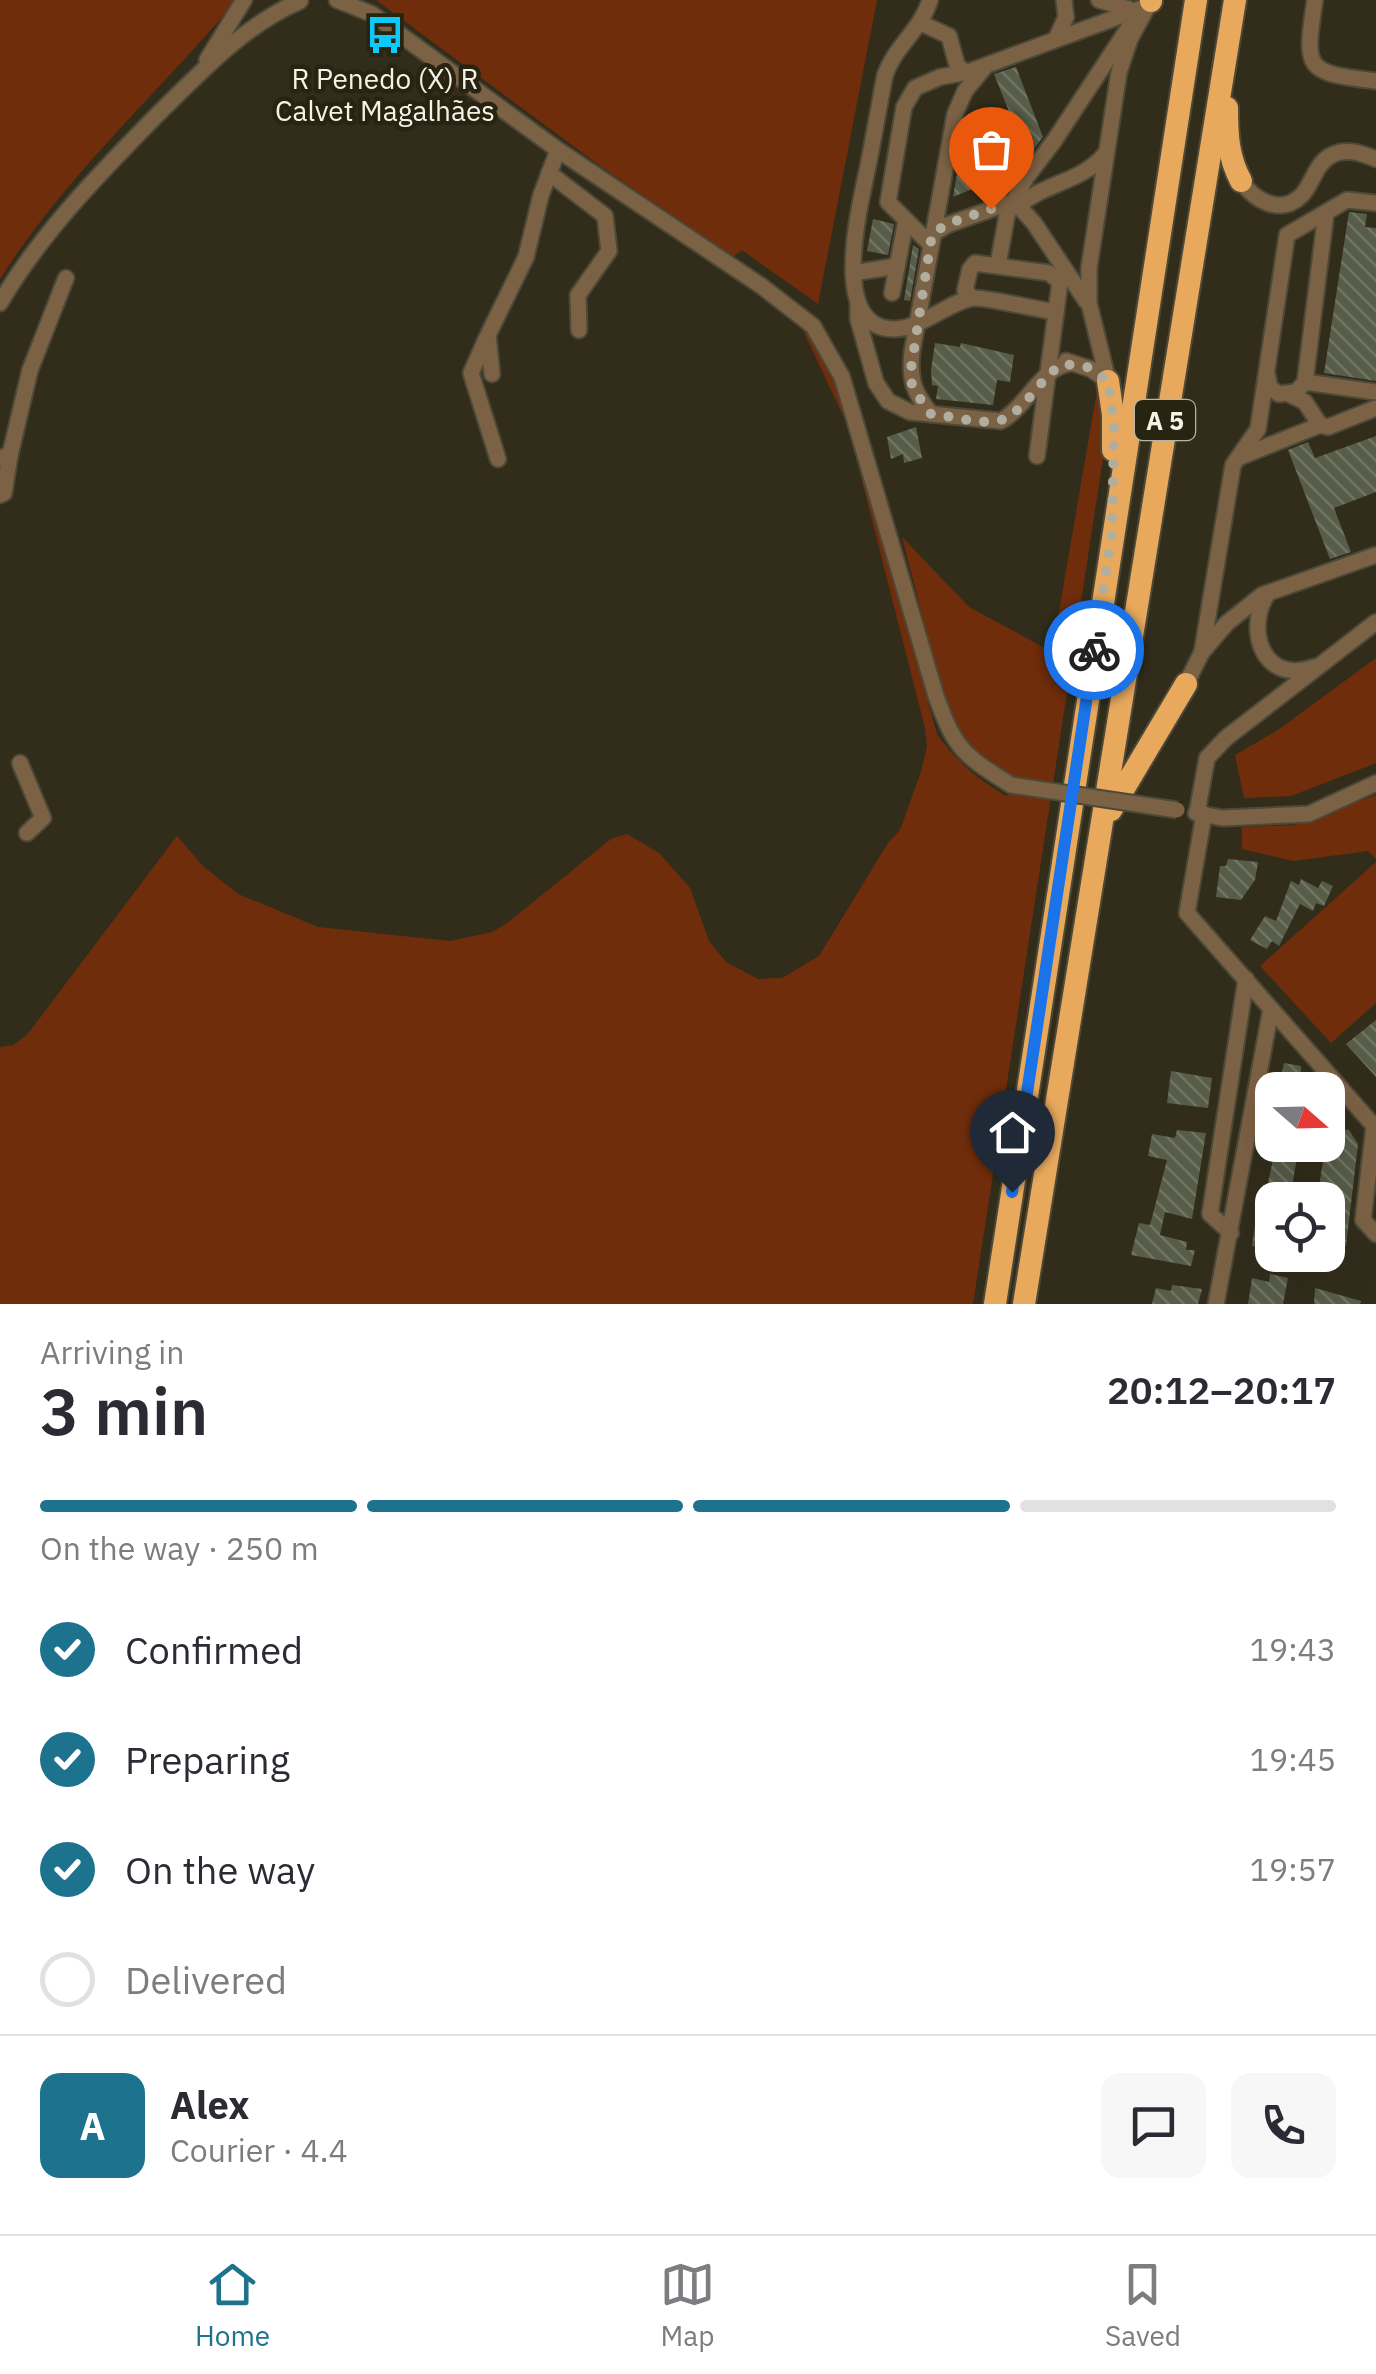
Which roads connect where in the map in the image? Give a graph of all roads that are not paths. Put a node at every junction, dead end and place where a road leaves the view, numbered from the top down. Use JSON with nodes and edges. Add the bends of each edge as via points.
{"nodes":[{"id":1,"x":244,"y":0,"type":"edge"},
{"id":2,"x":317,"y":0,"type":"edge"},
{"id":3,"x":337,"y":0,"type":"edge"},
{"id":4,"x":360,"y":0,"type":"edge"},
{"id":5,"x":930,"y":0,"type":"edge"},
{"id":6,"x":1064,"y":0,"type":"edge"},
{"id":7,"x":1099,"y":0,"type":"edge"},
{"id":8,"x":1151,"y":0,"type":"edge"},
{"id":9,"x":1196,"y":0,"type":"edge"},
{"id":10,"x":1315,"y":0,"type":"edge"},
{"id":11,"x":298,"y":1,"type":"edge"},
{"id":12,"x":1233,"y":10,"type":"edge"},
{"id":13,"x":372,"y":14,"type":"junction"},
{"id":14,"x":921,"y":23,"type":"junction"},
{"id":15,"x":1056,"y":39,"type":"junction"},
{"id":16,"x":987,"y":65,"type":"junction"},
{"id":17,"x":966,"y":73,"type":"junction"},
{"id":18,"x":198,"y":75,"type":"junction"},
{"id":19,"x":1376,"y":81,"type":"edge"},
{"id":20,"x":558,"y":150,"type":"junction"},
{"id":21,"x":1106,"y":153,"type":"junction"},
{"id":22,"x":1376,"y":159,"type":"edge"},
{"id":23,"x":550,"y":173,"type":"junction"},
{"id":24,"x":1242,"y":181,"type":"joint"},
{"id":25,"x":1016,"y":203,"type":"junction"},
{"id":26,"x":1376,"y":203,"type":"edge"},
{"id":27,"x":1326,"y":213,"type":"junction"},
{"id":28,"x":906,"y":220,"type":"junction"},
{"id":29,"x":931,"y":239,"type":"junction"},
{"id":30,"x":998,"y":265,"type":"junction"},
{"id":31,"x":897,"y":266,"type":"junction"},
{"id":32,"x":852,"y":272,"type":"junction"},
{"id":33,"x":66,"y":278,"type":"dead end"},
{"id":34,"x":892,"y":294,"type":"dead end"},
{"id":35,"x":972,"y":298,"type":"junction"},
{"id":36,"x":858,"y":299,"type":"junction"},
{"id":37,"x":0,"y":303,"type":"edge"},
{"id":38,"x":1090,"y":308,"type":"junction"},
{"id":39,"x":1056,"y":312,"type":"junction"},
{"id":40,"x":917,"y":324,"type":"junction"},
{"id":41,"x":579,"y":330,"type":"dead end"},
{"id":42,"x":488,"y":335,"type":"junction"},
{"id":43,"x":1053,"y":342,"type":"junction"},
{"id":44,"x":1072,"y":364,"type":"junction"},
{"id":45,"x":1266,"y":369,"type":"junction"},
{"id":46,"x":492,"y":374,"type":"dead end"},
{"id":47,"x":1046,"y":377,"type":"junction"},
{"id":48,"x":1108,"y":381,"type":"junction"},
{"id":49,"x":1305,"y":382,"type":"junction"},
{"id":50,"x":1376,"y":392,"type":"edge"},
{"id":51,"x":1288,"y":394,"type":"junction"},
{"id":52,"x":1376,"y":408,"type":"edge"},
{"id":53,"x":931,"y":414,"type":"junction"},
{"id":54,"x":1320,"y":425,"type":"junction"},
{"id":55,"x":5,"y":456,"type":"edge"},
{"id":56,"x":1038,"y":456,"type":"dead end"},
{"id":57,"x":1236,"y":458,"type":"junction"},
{"id":58,"x":498,"y":459,"type":"dead end"},
{"id":59,"x":0,"y":495,"type":"edge"},
{"id":60,"x":1112,"y":533,"type":"junction"},
{"id":61,"x":1376,"y":555,"type":"edge"},
{"id":62,"x":1268,"y":593,"type":"junction"},
{"id":63,"x":1376,"y":622,"type":"edge"},
{"id":64,"x":1202,"y":652,"type":"junction"},
{"id":65,"x":1318,"y":666,"type":"junction"},
{"id":66,"x":1281,"y":667,"type":"junction"},
{"id":67,"x":1186,"y":684,"type":"joint"},
{"id":68,"x":1269,"y":705,"type":"junction"},
{"id":69,"x":20,"y":763,"type":"dead end"},
{"id":70,"x":1376,"y":782,"type":"edge"},
{"id":71,"x":1200,"y":814,"type":"junction"},
{"id":72,"x":1104,"y":822,"type":"junction"},
{"id":73,"x":27,"y":833,"type":"dead end"},
{"id":74,"x":1246,"y":978,"type":"junction"},
{"id":75,"x":1270,"y":1009,"type":"junction"},
{"id":76,"x":1231,"y":1233,"type":"junction"},
{"id":77,"x":1376,"y":1234,"type":"edge"},
{"id":78,"x":994,"y":1304,"type":"edge"},
{"id":79,"x":1024,"y":1304,"type":"edge"},
{"id":80,"x":1216,"y":1304,"type":"edge"}],
"edges":[{"from":1,"to":18,"type":"street"},
{"from":2,"to":11,"type":"street"},
{"from":3,"to":13,"type":"street"},
{"from":4,"to":13,"type":"street"},
{"from":5,"to":14,"type":"street"},
{"from":6,"to":15,"type":"street","via":[[1066,17]]},
{"from":7,"to":8,"type":"street","via":[[1126,9]]},
{"from":8,"to":15,"type":"street"},
{"from":8,"to":21,"type":"street","via":[[1121,64]]},
{"from":8,"to":25,"type":"street","via":[[1026,178]]},
{"from":9,"to":60,"type":"highway","number":"A 5"},
{"from":10,"to":19,"type":"street","via":[[1308,48],[1314,65],[1335,77]]},
{"from":11,"to":18,"type":"street","via":[[270,14]]},
{"from":12,"to":24,"type":"highway","via":[[1228,136]]},
{"from":12,"to":72,"type":"highway","number":"A 5"},
{"from":13,"to":20,"type":"street"},
{"from":14,"to":17,"type":"street","via":[[949,36]]},
{"from":14,"to":32,"type":"street","via":[[887,68]]},
{"from":15,"to":16,"type":"street"},
{"from":16,"to":17,"type":"street"},
{"from":16,"to":29,"type":"street","via":[[956,108]]},
{"from":17,"to":28,"type":"street","via":[[928,82],[907,99],[888,202]]},
{"from":18,"to":37,"type":"street","via":[[101,172]]},
{"from":20,"to":23,"type":"street"},
{"from":20,"to":71,"type":"street","bridge":true,"via":[[813,326],[842,377],[952,738],[977,764],[1011,784]]},
{"from":21,"to":25,"type":"street","via":[[1083,175]]},
{"from":21,"to":38,"type":"street","via":[[1089,268]]},
{"from":22,"to":24,"type":"street","via":[[1350,151],[1329,156],[1303,194],[1288,203],[1253,198]]},
{"from":23,"to":41,"type":"street","via":[[605,216],[608,251],[578,296]]},
{"from":23,"to":42,"type":"street","via":[[526,257]]},
{"from":25,"to":29,"type":"street","via":[[947,224]]},
{"from":25,"to":30,"type":"street","via":[[1007,215]]},
{"from":25,"to":38,"type":"street"},
{"from":26,"to":27,"type":"street","via":[[1346,200]]},
{"from":27,"to":45,"type":"street","via":[[1286,235]]},
{"from":27,"to":49,"type":"street"},
{"from":28,"to":29,"type":"street"},
{"from":28,"to":31,"type":"street"},
{"from":29,"to":40,"type":"street"},
{"from":30,"to":35,"type":"street","via":[[971,266],[966,290]]},
{"from":30,"to":39,"type":"street","via":[[1058,278]]},
{"from":31,"to":32,"type":"street"},
{"from":31,"to":34,"type":"street"},
{"from":32,"to":36,"type":"street"},
{"from":33,"to":55,"type":"street"},
{"from":35,"to":39,"type":"street"},
{"from":35,"to":40,"type":"street"},
{"from":36,"to":40,"type":"street","via":[[878,326]]},
{"from":36,"to":53,"type":"street","via":[[882,394],[900,409]]},
{"from":38,"to":48,"type":"street"},
{"from":39,"to":43,"type":"street"},
{"from":40,"to":53,"type":"street","via":[[911,384]]},
{"from":42,"to":46,"type":"street"},
{"from":42,"to":58,"type":"street","via":[[471,374]]},
{"from":43,"to":44,"type":"street"},
{"from":43,"to":47,"type":"street"},
{"from":44,"to":47,"type":"street"},
{"from":44,"to":48,"type":"street"},
{"from":45,"to":51,"type":"street","via":[[1270,388]]},
{"from":45,"to":57,"type":"street","via":[[1258,429]]},
{"from":47,"to":53,"type":"street","via":[[1001,421]]},
{"from":47,"to":56,"type":"street"},
{"from":48,"to":60,"type":"highway"},
{"from":49,"to":50,"type":"street"},
{"from":49,"to":51,"type":"street"},
{"from":51,"to":54,"type":"street","via":[[1305,402]]},
{"from":52,"to":54,"type":"street"},
{"from":54,"to":57,"type":"street"},
{"from":55,"to":59,"type":"street"},
{"from":57,"to":64,"type":"street"},
{"from":60,"to":78,"type":"highway","number":"A 5"},
{"from":61,"to":62,"type":"street"},
{"from":62,"to":64,"type":"street"},
{"from":62,"to":66,"type":"street","via":[[1257,636],[1264,654]]},
{"from":63,"to":65,"type":"street"},
{"from":64,"to":67,"type":"street"},
{"from":65,"to":66,"type":"street"},
{"from":65,"to":68,"type":"street"},
{"from":66,"to":68,"type":"street","via":[[1281,692]]},
{"from":67,"to":72,"type":"highway"},
{"from":68,"to":71,"type":"street","via":[[1207,758]]},
{"from":69,"to":73,"type":"street","via":[[44,818]]},
{"from":70,"to":71,"type":"street","via":[[1309,814]]},
{"from":71,"to":74,"type":"street","via":[[1187,913]]},
{"from":72,"to":79,"type":"highway","number":"A 5"},
{"from":74,"to":75,"type":"street"},
{"from":74,"to":76,"type":"street","via":[[1210,1214]]},
{"from":75,"to":76,"type":"street"},
{"from":75,"to":77,"type":"street","via":[[1374,1126],[1364,1220]]},
{"from":76,"to":80,"type":"street"}]}
